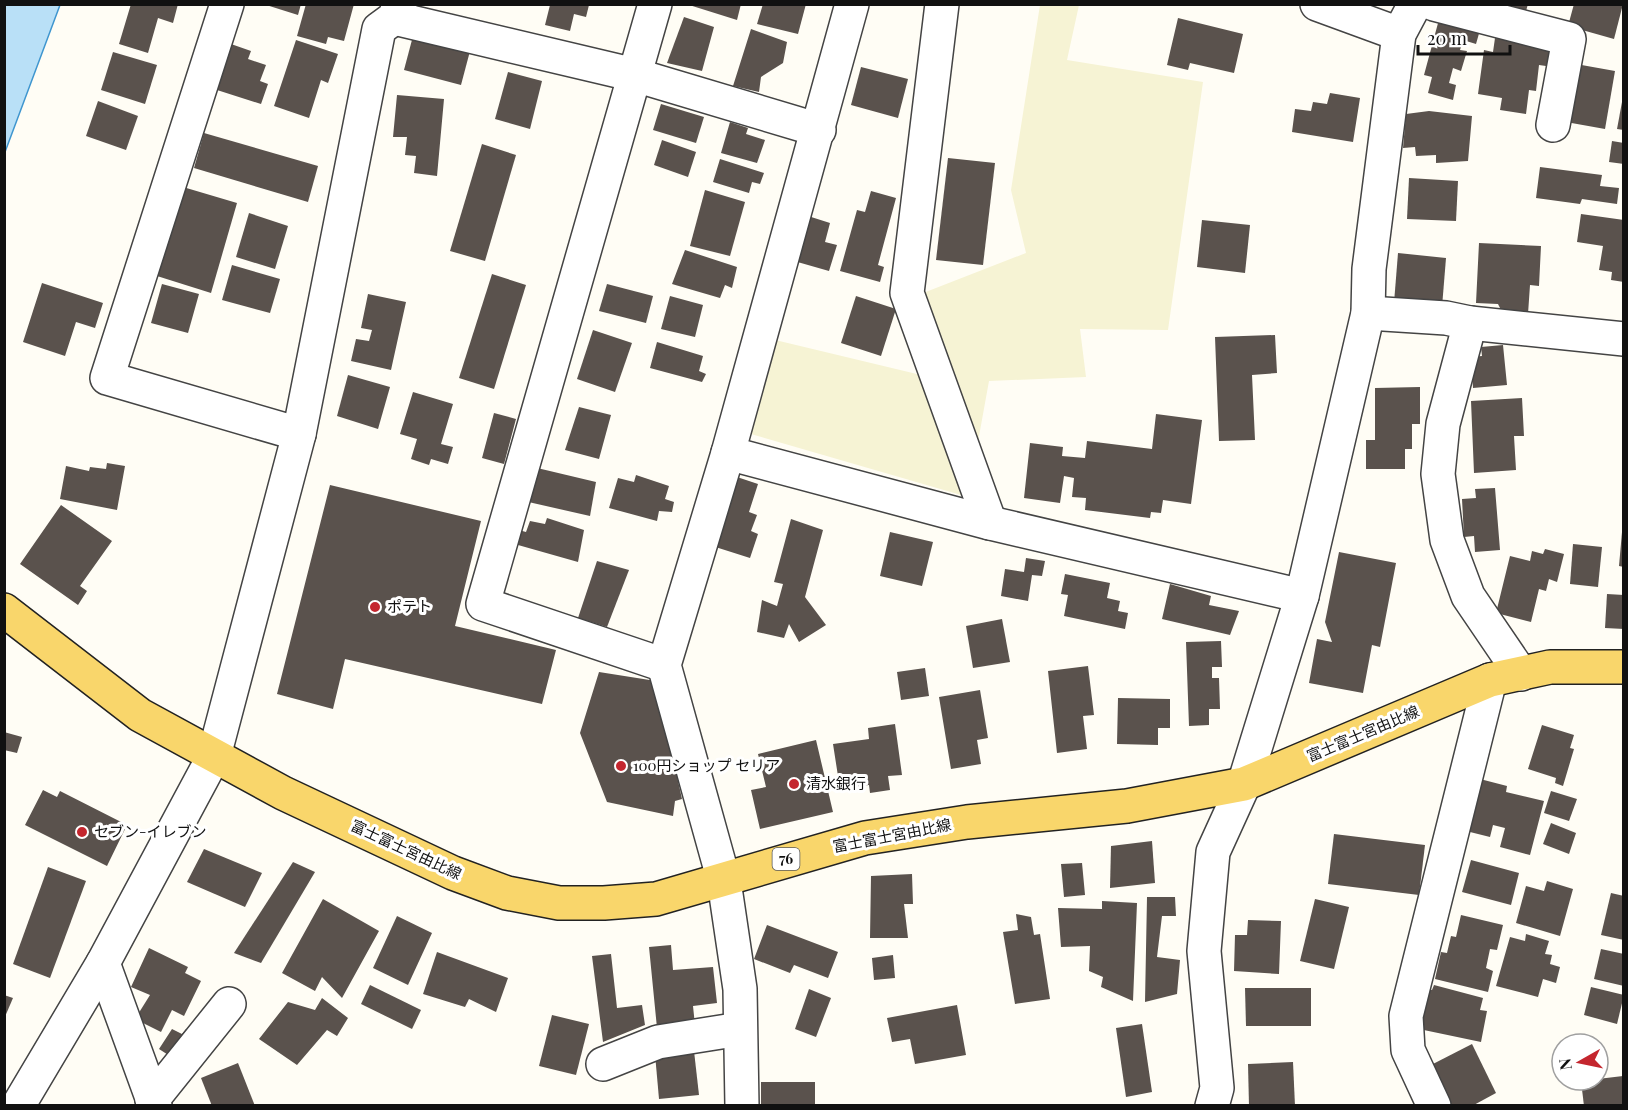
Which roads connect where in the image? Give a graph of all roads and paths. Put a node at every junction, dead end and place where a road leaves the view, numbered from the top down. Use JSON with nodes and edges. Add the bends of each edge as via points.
{"nodes":[{"id":1,"x":227,"y":4,"type":"edge"},
{"id":2,"x":655,"y":4,"type":"edge"},
{"id":3,"x":852,"y":4,"type":"edge"},
{"id":4,"x":942,"y":4,"type":"edge"},
{"id":5,"x":1317,"y":4,"type":"edge"},
{"id":6,"x":1415,"y":4,"type":"edge"},
{"id":7,"x":1434,"y":4,"type":"edge"},
{"id":8,"x":397,"y":11,"type":"edge"},
{"id":9,"x":1399,"y":34,"type":"junction"},
{"id":10,"x":635,"y":75,"type":"junction"},
{"id":11,"x":1552,"y":125,"type":"dead end"},
{"id":12,"x":819,"y":130,"type":"junction"},
{"id":13,"x":1368,"y":313,"type":"junction"},
{"id":14,"x":1470,"y":323,"type":"junction"},
{"id":15,"x":1623,"y":339,"type":"edge"},
{"id":16,"x":299,"y":434,"type":"junction"},
{"id":17,"x":728,"y":453,"type":"junction"},
{"id":18,"x":990,"y":523,"type":"junction"},
{"id":19,"x":1302,"y":596,"type":"junction"},
{"id":20,"x":4,"y":610,"type":"edge"},
{"id":21,"x":664,"y":665,"type":"junction"},
{"id":22,"x":1623,"y":667,"type":"edge"},
{"id":23,"x":1505,"y":677,"type":"junction"},
{"id":24,"x":214,"y":756,"type":"junction"},
{"id":25,"x":1244,"y":784,"type":"junction"},
{"id":26,"x":724,"y":881,"type":"junction"},
{"id":27,"x":103,"y":963,"type":"junction"},
{"id":28,"x":229,"y":1004,"type":"dead end"},
{"id":29,"x":740,"y":1029,"type":"junction"},
{"id":30,"x":603,"y":1064,"type":"dead end"},
{"id":31,"x":153,"y":1103,"type":"edge"},
{"id":32,"x":18,"y":1106,"type":"edge"},
{"id":33,"x":742,"y":1106,"type":"edge"},
{"id":34,"x":1212,"y":1106,"type":"edge"},
{"id":35,"x":1434,"y":1106,"type":"edge"}],
"edges":[{"from":1,"to":16,"type":"street","via":[[107,378]]},
{"from":2,"to":10,"type":"street"},
{"from":3,"to":12,"type":"street"},
{"from":4,"to":18,"type":"street","via":[[907,293]]},
{"from":5,"to":9,"type":"street"},
{"from":6,"to":9,"type":"street"},
{"from":7,"to":11,"type":"street","via":[[1569,39]]},
{"from":8,"to":10,"type":"street"},
{"from":8,"to":16,"type":"street","via":[[379,29]]},
{"from":9,"to":13,"type":"street","via":[[1369,269]]},
{"from":10,"to":12,"type":"street"},
{"from":10,"to":21,"type":"street","via":[[483,604]]},
{"from":12,"to":17,"type":"street"},
{"from":13,"to":14,"type":"street"},
{"from":13,"to":19,"type":"street"},
{"from":14,"to":15,"type":"street"},
{"from":14,"to":23,"type":"street","via":[[1443,424],[1438,474],[1448,540],[1468,596]]},
{"from":16,"to":24,"type":"street"},
{"from":17,"to":18,"type":"street"},
{"from":17,"to":21,"type":"street"},
{"from":18,"to":19,"type":"street"},
{"from":19,"to":25,"type":"street"},
{"from":20,"to":24,"type":"main road","name":"富士富士宮由比線","number":"76","via":[[140,715]]},
{"from":21,"to":26,"type":"street"},
{"from":22,"to":23,"type":"main road","name":"富士富士宮由比線","number":"76","via":[[1550,667]]},
{"from":23,"to":25,"type":"main road","name":"富士富士宮由比線","number":"76"},
{"from":23,"to":35,"type":"street","via":[[1406,1016],[1408,1050]]},
{"from":24,"to":26,"type":"main road","name":"富士富士宮由比線","number":"76","via":[[453,873],[507,893],[559,903],[604,903],[656,899]]},
{"from":24,"to":27,"type":"street"},
{"from":25,"to":26,"type":"main road","name":"富士富士宮由比線","number":"76","via":[[1127,806],[967,822],[865,838],[771,863]]},
{"from":25,"to":34,"type":"street","via":[[1214,852],[1204,951],[1217,1088]]},
{"from":26,"to":29,"type":"street","via":[[740,989]]},
{"from":27,"to":31,"type":"street"},
{"from":27,"to":32,"type":"street"},
{"from":28,"to":31,"type":"street"},
{"from":29,"to":30,"type":"street","via":[[658,1042]]},
{"from":29,"to":33,"type":"street"}]}
